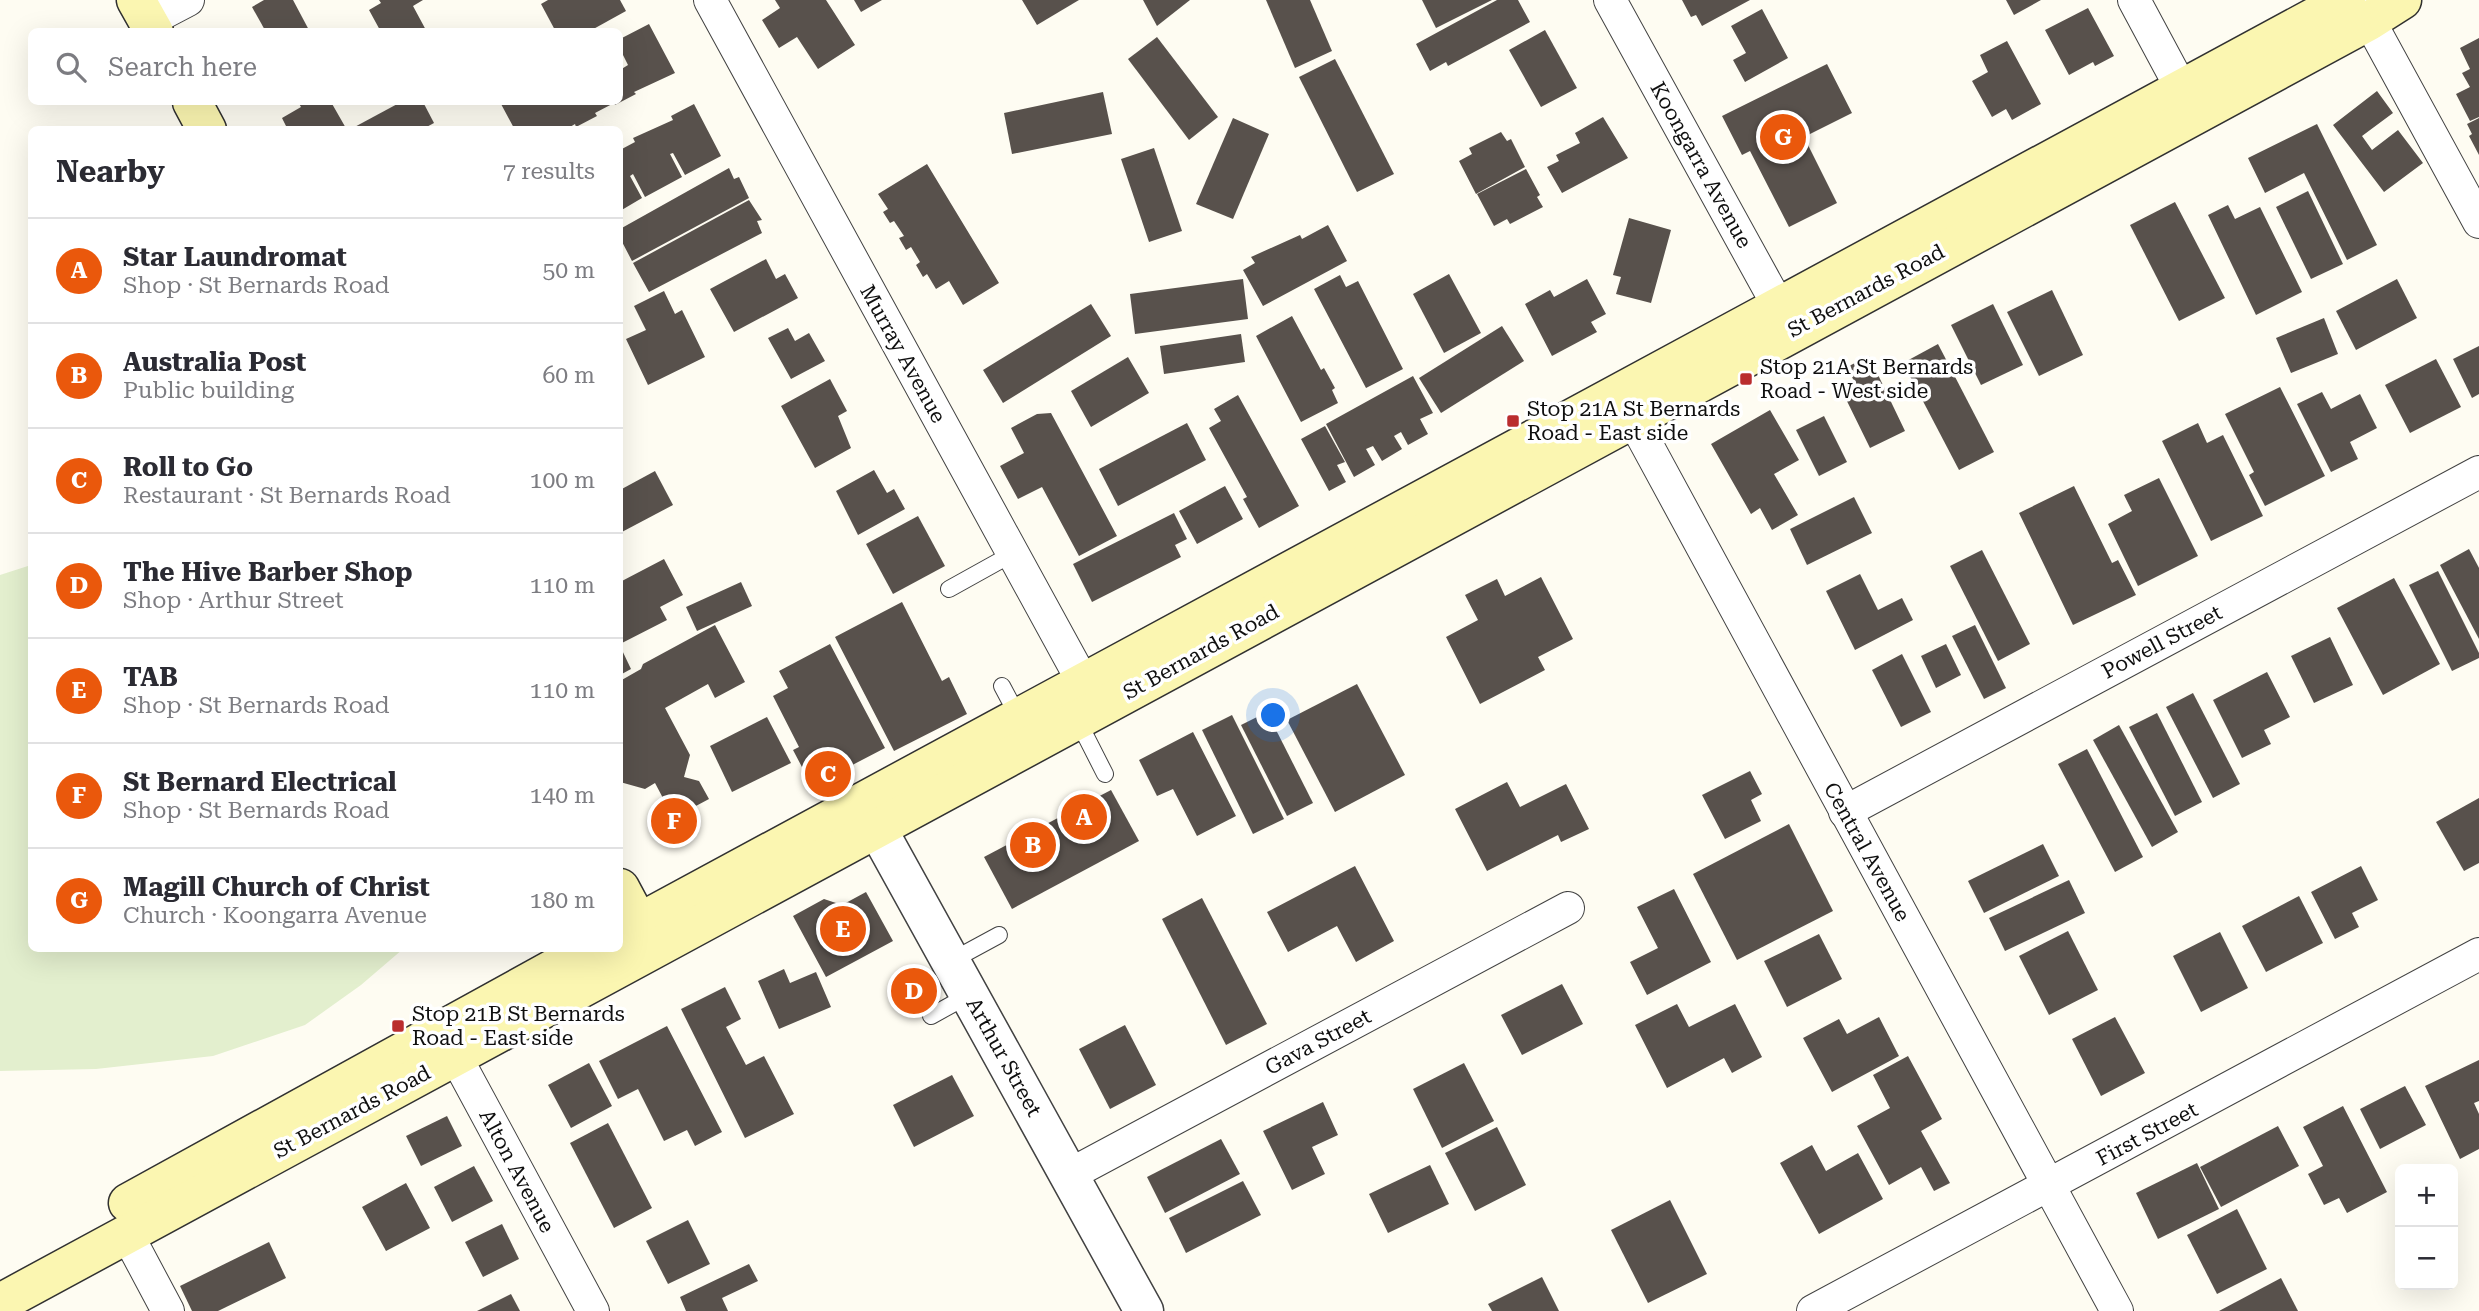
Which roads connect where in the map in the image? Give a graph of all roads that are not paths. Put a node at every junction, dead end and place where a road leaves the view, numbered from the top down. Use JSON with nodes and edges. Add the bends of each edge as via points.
{"nodes":[{"id":1,"x":188,"y":0,"type":"edge"},
{"id":2,"x":710,"y":0,"type":"edge"},
{"id":3,"x":1611,"y":0,"type":"edge"},
{"id":4,"x":2134,"y":0,"type":"edge"},
{"id":5,"x":2402,"y":0,"type":"edge"},
{"id":6,"x":2358,"y":7,"type":"edge"},
{"id":7,"x":146,"y":18,"type":"edge"},
{"id":8,"x":2189,"y":102,"type":"junction"},
{"id":9,"x":194,"y":105,"type":"edge"},
{"id":10,"x":205,"y":126,"type":"edge"},
{"id":11,"x":2479,"y":222,"type":"edge"},
{"id":12,"x":1785,"y":318,"type":"junction"},
{"id":13,"x":1625,"y":405,"type":"junction"},
{"id":14,"x":2479,"y":472,"type":"edge"},
{"id":15,"x":1012,"y":554,"type":"junction"},
{"id":16,"x":949,"y":589,"type":"dead end"},
{"id":17,"x":1085,"y":703,"type":"junction"},
{"id":18,"x":1105,"y":774,"type":"dead end"},
{"id":19,"x":1845,"y":812,"type":"junction"},
{"id":20,"x":870,"y":815,"type":"junction"},
{"id":21,"x":623,"y":896,"type":"edge"},
{"id":22,"x":1568,"y":908,"type":"dead end"},
{"id":23,"x":637,"y":935,"type":"edge"},
{"id":24,"x":999,"y":935,"type":"dead end"},
{"id":25,"x":585,"y":952,"type":"edge"},
{"id":26,"x":607,"y":952,"type":"edge"},
{"id":27,"x":2479,"y":954,"type":"edge"},
{"id":28,"x":951,"y":961,"type":"junction"},
{"id":29,"x":970,"y":995,"type":"junction"},
{"id":30,"x":931,"y":1016,"type":"dead end"},
{"id":31,"x":448,"y":1043,"type":"junction"},
{"id":32,"x":1069,"y":1175,"type":"junction"},
{"id":33,"x":2049,"y":1186,"type":"junction"},
{"id":34,"x":127,"y":1234,"type":"junction"},
{"id":35,"x":0,"y":1273,"type":"edge"},
{"id":36,"x":0,"y":1303,"type":"edge"},
{"id":37,"x":168,"y":1311,"type":"edge"},
{"id":38,"x":593,"y":1311,"type":"edge"},
{"id":39,"x":1144,"y":1311,"type":"edge"},
{"id":40,"x":1813,"y":1311,"type":"edge"},
{"id":41,"x":2118,"y":1311,"type":"edge"}],
"edges":[{"from":1,"to":7,"type":"street"},
{"from":2,"to":15,"type":"street","name":"Murray Avenue"},
{"from":3,"to":12,"type":"street","name":"Koongarra Avenue"},
{"from":4,"to":8,"type":"street"},
{"from":5,"to":6,"type":"main road","name":"St Bernards Road"},
{"from":6,"to":8,"type":"main road","name":"St Bernards Road"},
{"from":6,"to":11,"type":"street"},
{"from":8,"to":12,"type":"main road","name":"St Bernards Road"},
{"from":9,"to":10,"type":"main road"},
{"from":12,"to":13,"type":"main road","name":"St Bernards Road"},
{"from":13,"to":17,"type":"main road","name":"St Bernards Road"},
{"from":13,"to":19,"type":"street","name":"Central Avenue"},
{"from":14,"to":19,"type":"street","name":"Powell Street"},
{"from":15,"to":16,"type":"lane"},
{"from":15,"to":17,"type":"street","name":"Murray Avenue"},
{"from":17,"to":18,"type":"lane"},
{"from":17,"to":20,"type":"main road","name":"St Bernards Road"},
{"from":17,"to":20,"type":"main road","name":"St Bernards Road","via":[[1010,702]]},
{"from":19,"to":33,"type":"street","name":"Central Avenue"},
{"from":20,"to":23,"type":"main road","name":"St Bernards Road"},
{"from":20,"to":28,"type":"street","name":"Arthur Street"},
{"from":21,"to":23,"type":"main road"},
{"from":22,"to":32,"type":"street","name":"Gava Street"},
{"from":24,"to":28,"type":"lane"},
{"from":25,"to":31,"type":"main road","name":"St Bernards Road"},
{"from":26,"to":31,"type":"main road","name":"St Bernards Road"},
{"from":27,"to":33,"type":"street","name":"First Street"},
{"from":28,"to":29,"type":"street","name":"Arthur Street"},
{"from":29,"to":30,"type":"lane"},
{"from":29,"to":32,"type":"street","name":"Arthur Street"},
{"from":31,"to":34,"type":"main road","name":"St Bernards Road"},
{"from":31,"to":35,"type":"main road","name":"St Bernards Road"},
{"from":31,"to":38,"type":"street","name":"Alton Avenue"},
{"from":32,"to":39,"type":"street","name":"Arthur Street"},
{"from":33,"to":40,"type":"street","name":"First Street"},
{"from":33,"to":41,"type":"street","name":"Central Avenue"},
{"from":34,"to":36,"type":"main road","name":"St Bernards Road"},
{"from":34,"to":37,"type":"street"}]}
